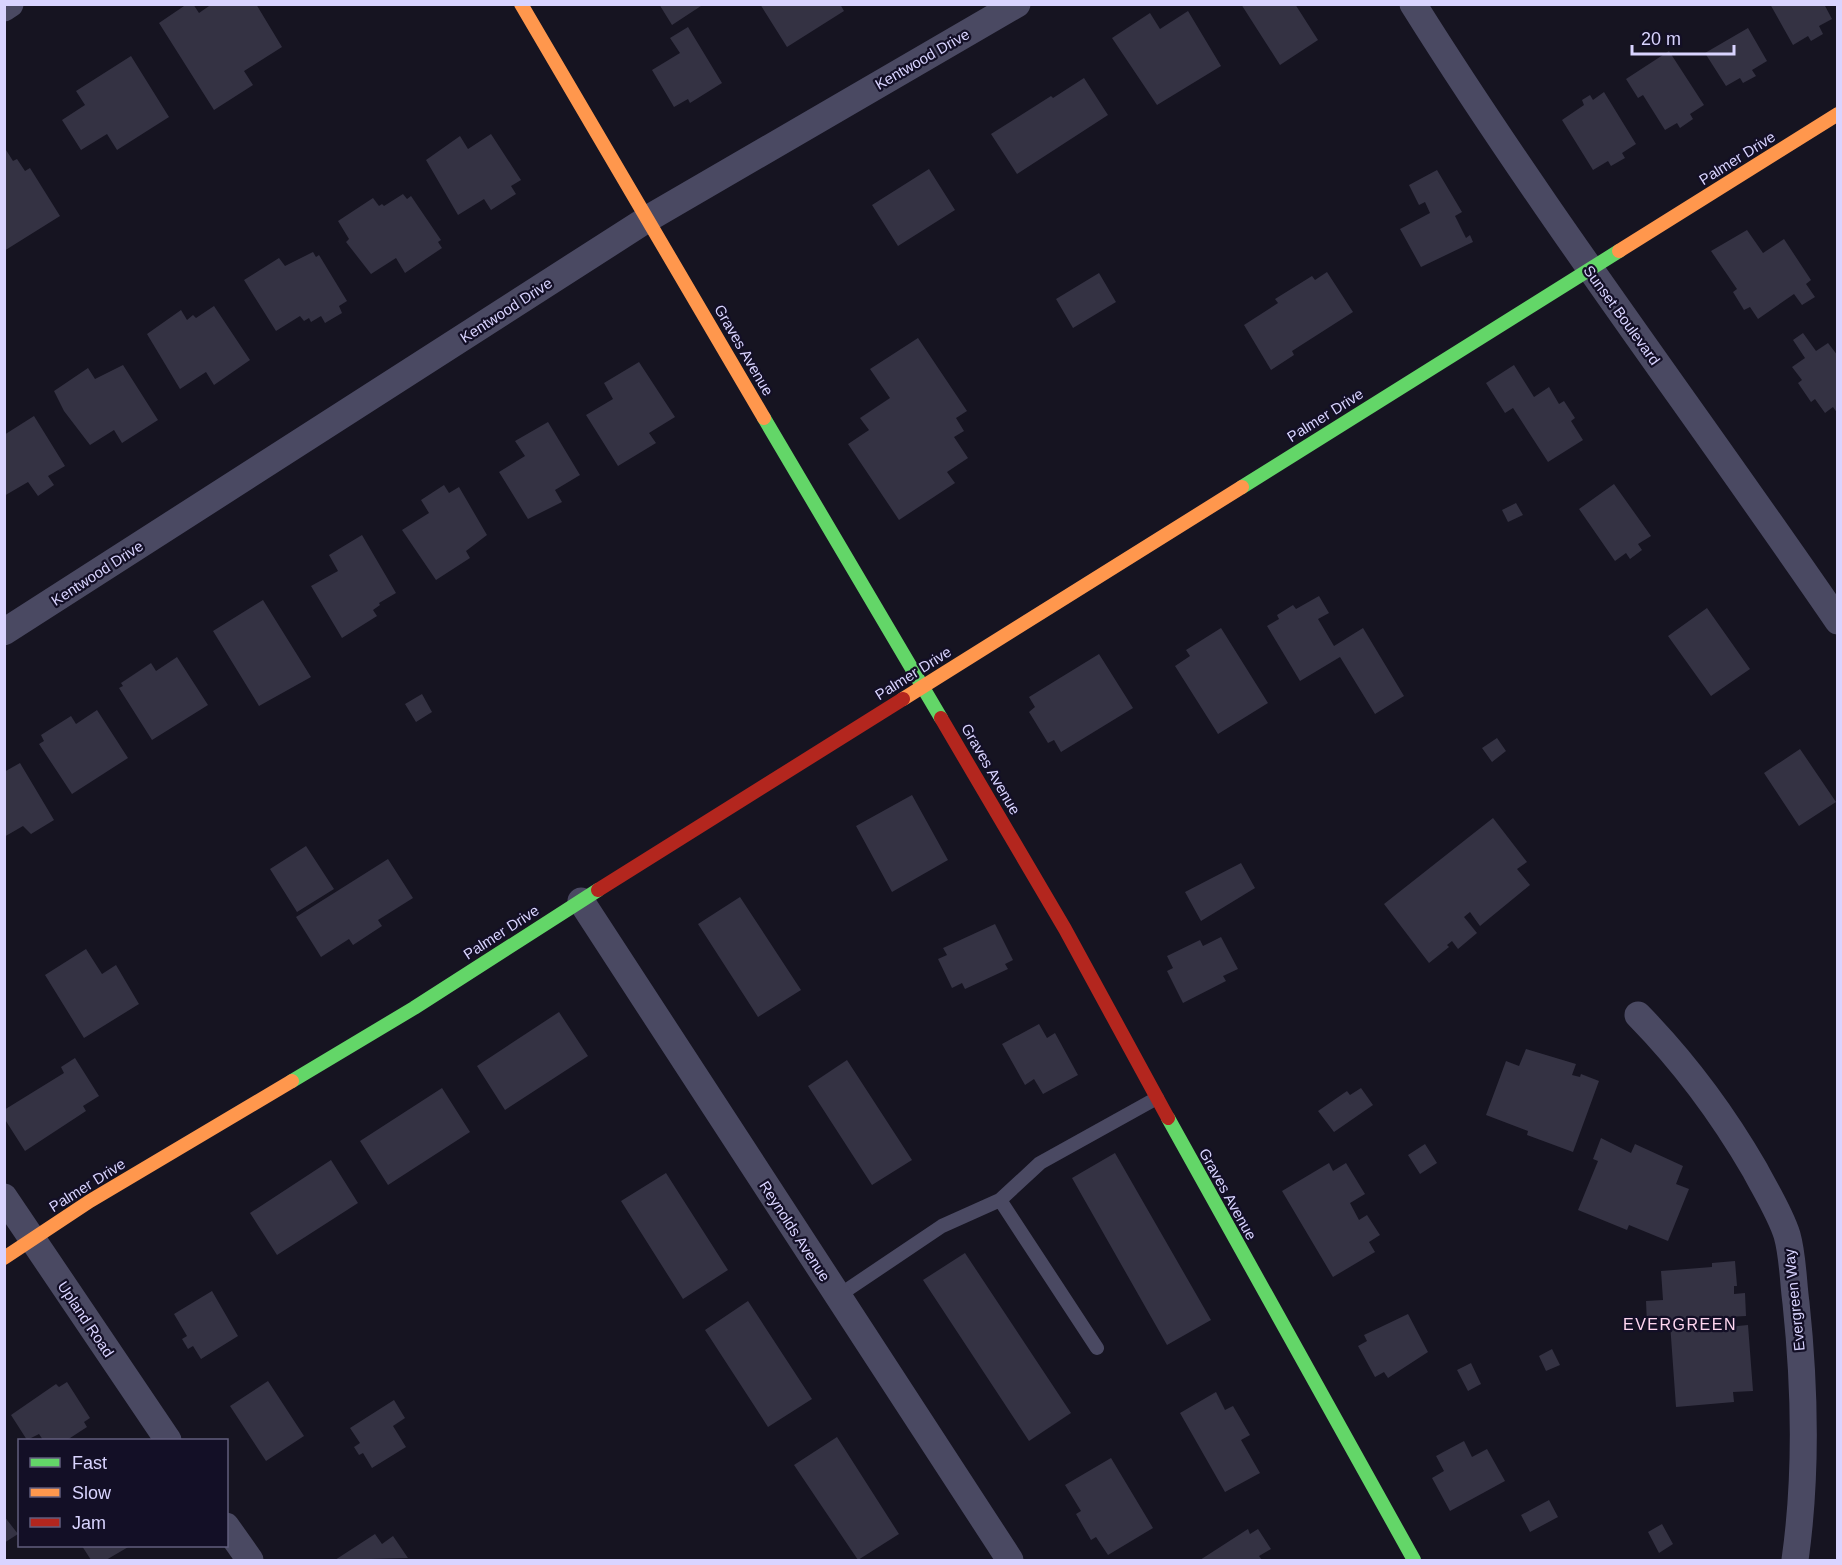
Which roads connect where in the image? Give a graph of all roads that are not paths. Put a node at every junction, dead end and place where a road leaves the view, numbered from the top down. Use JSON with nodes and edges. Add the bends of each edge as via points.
{"nodes":[{"id":1,"x":10,"y":4,"type":"edge"},
{"id":2,"x":521,"y":4,"type":"edge"},
{"id":3,"x":1017,"y":4,"type":"edge"},
{"id":4,"x":1413,"y":4,"type":"edge"},
{"id":5,"x":4,"y":8,"type":"edge"},
{"id":6,"x":1838,"y":114,"type":"edge"},
{"id":7,"x":649,"y":218,"type":"junction"},
{"id":8,"x":1589,"y":271,"type":"junction"},
{"id":9,"x":1838,"y":621,"type":"edge"},
{"id":10,"x":4,"y":632,"type":"edge"},
{"id":11,"x":924,"y":686,"type":"junction"},
{"id":12,"x":580,"y":901,"type":"junction"},
{"id":13,"x":1638,"y":1015,"type":"dead end"},
{"id":14,"x":1157,"y":1098,"type":"junction"},
{"id":15,"x":4,"y":1197,"type":"edge"},
{"id":16,"x":1000,"y":1200,"type":"junction"},
{"id":17,"x":32,"y":1240,"type":"junction"},
{"id":18,"x":4,"y":1258,"type":"edge"},
{"id":19,"x":838,"y":1296,"type":"junction"},
{"id":20,"x":1097,"y":1348,"type":"dead end"},
{"id":21,"x":167,"y":1439,"type":"edge"},
{"id":22,"x":228,"y":1530,"type":"edge"},
{"id":23,"x":250,"y":1560,"type":"edge"},
{"id":24,"x":1010,"y":1560,"type":"edge"},
{"id":25,"x":1414,"y":1560,"type":"edge"},
{"id":26,"x":1795,"y":1560,"type":"edge"}],
"edges":[{"from":1,"to":5,"type":"street"},
{"from":2,"to":7,"type":"street","name":"Graves Avenue"},
{"from":3,"to":7,"type":"street","name":"Kentwood Drive"},
{"from":4,"to":8,"type":"street","name":"Sunset Boulevard","via":[[1468,93]]},
{"from":6,"to":8,"type":"street","name":"Palmer Drive"},
{"from":7,"to":10,"type":"street","name":"Kentwood Drive"},
{"from":7,"to":11,"type":"street","name":"Graves Avenue"},
{"from":8,"to":9,"type":"street","name":"Sunset Boulevard","via":[[1729,462]]},
{"from":8,"to":11,"type":"street","name":"Palmer Drive"},
{"from":11,"to":12,"type":"street","name":"Palmer Drive"},
{"from":11,"to":14,"type":"street","name":"Graves Avenue","via":[[1065,929]]},
{"from":12,"to":17,"type":"street","name":"Palmer Drive","via":[[414,1008]]},
{"from":12,"to":19,"type":"street","name":"Reynolds Avenue"},
{"from":13,"to":26,"type":"street","name":"Evergreen Way","via":[[1688,1069],[1732,1129],[1787,1235],[1803,1398],[1803,1459]]},
{"from":14,"to":16,"type":"lane","via":[[1040,1163]]},
{"from":14,"to":25,"type":"street","name":"Graves Avenue"},
{"from":15,"to":17,"type":"street","name":"Upland Road"},
{"from":16,"to":19,"type":"lane","via":[[942,1226]]},
{"from":16,"to":20,"type":"lane"},
{"from":17,"to":18,"type":"street","name":"Palmer Drive"},
{"from":17,"to":21,"type":"street","name":"Upland Road"},
{"from":19,"to":24,"type":"street","name":"Reynolds Avenue"},
{"from":22,"to":23,"type":"street"}]}
